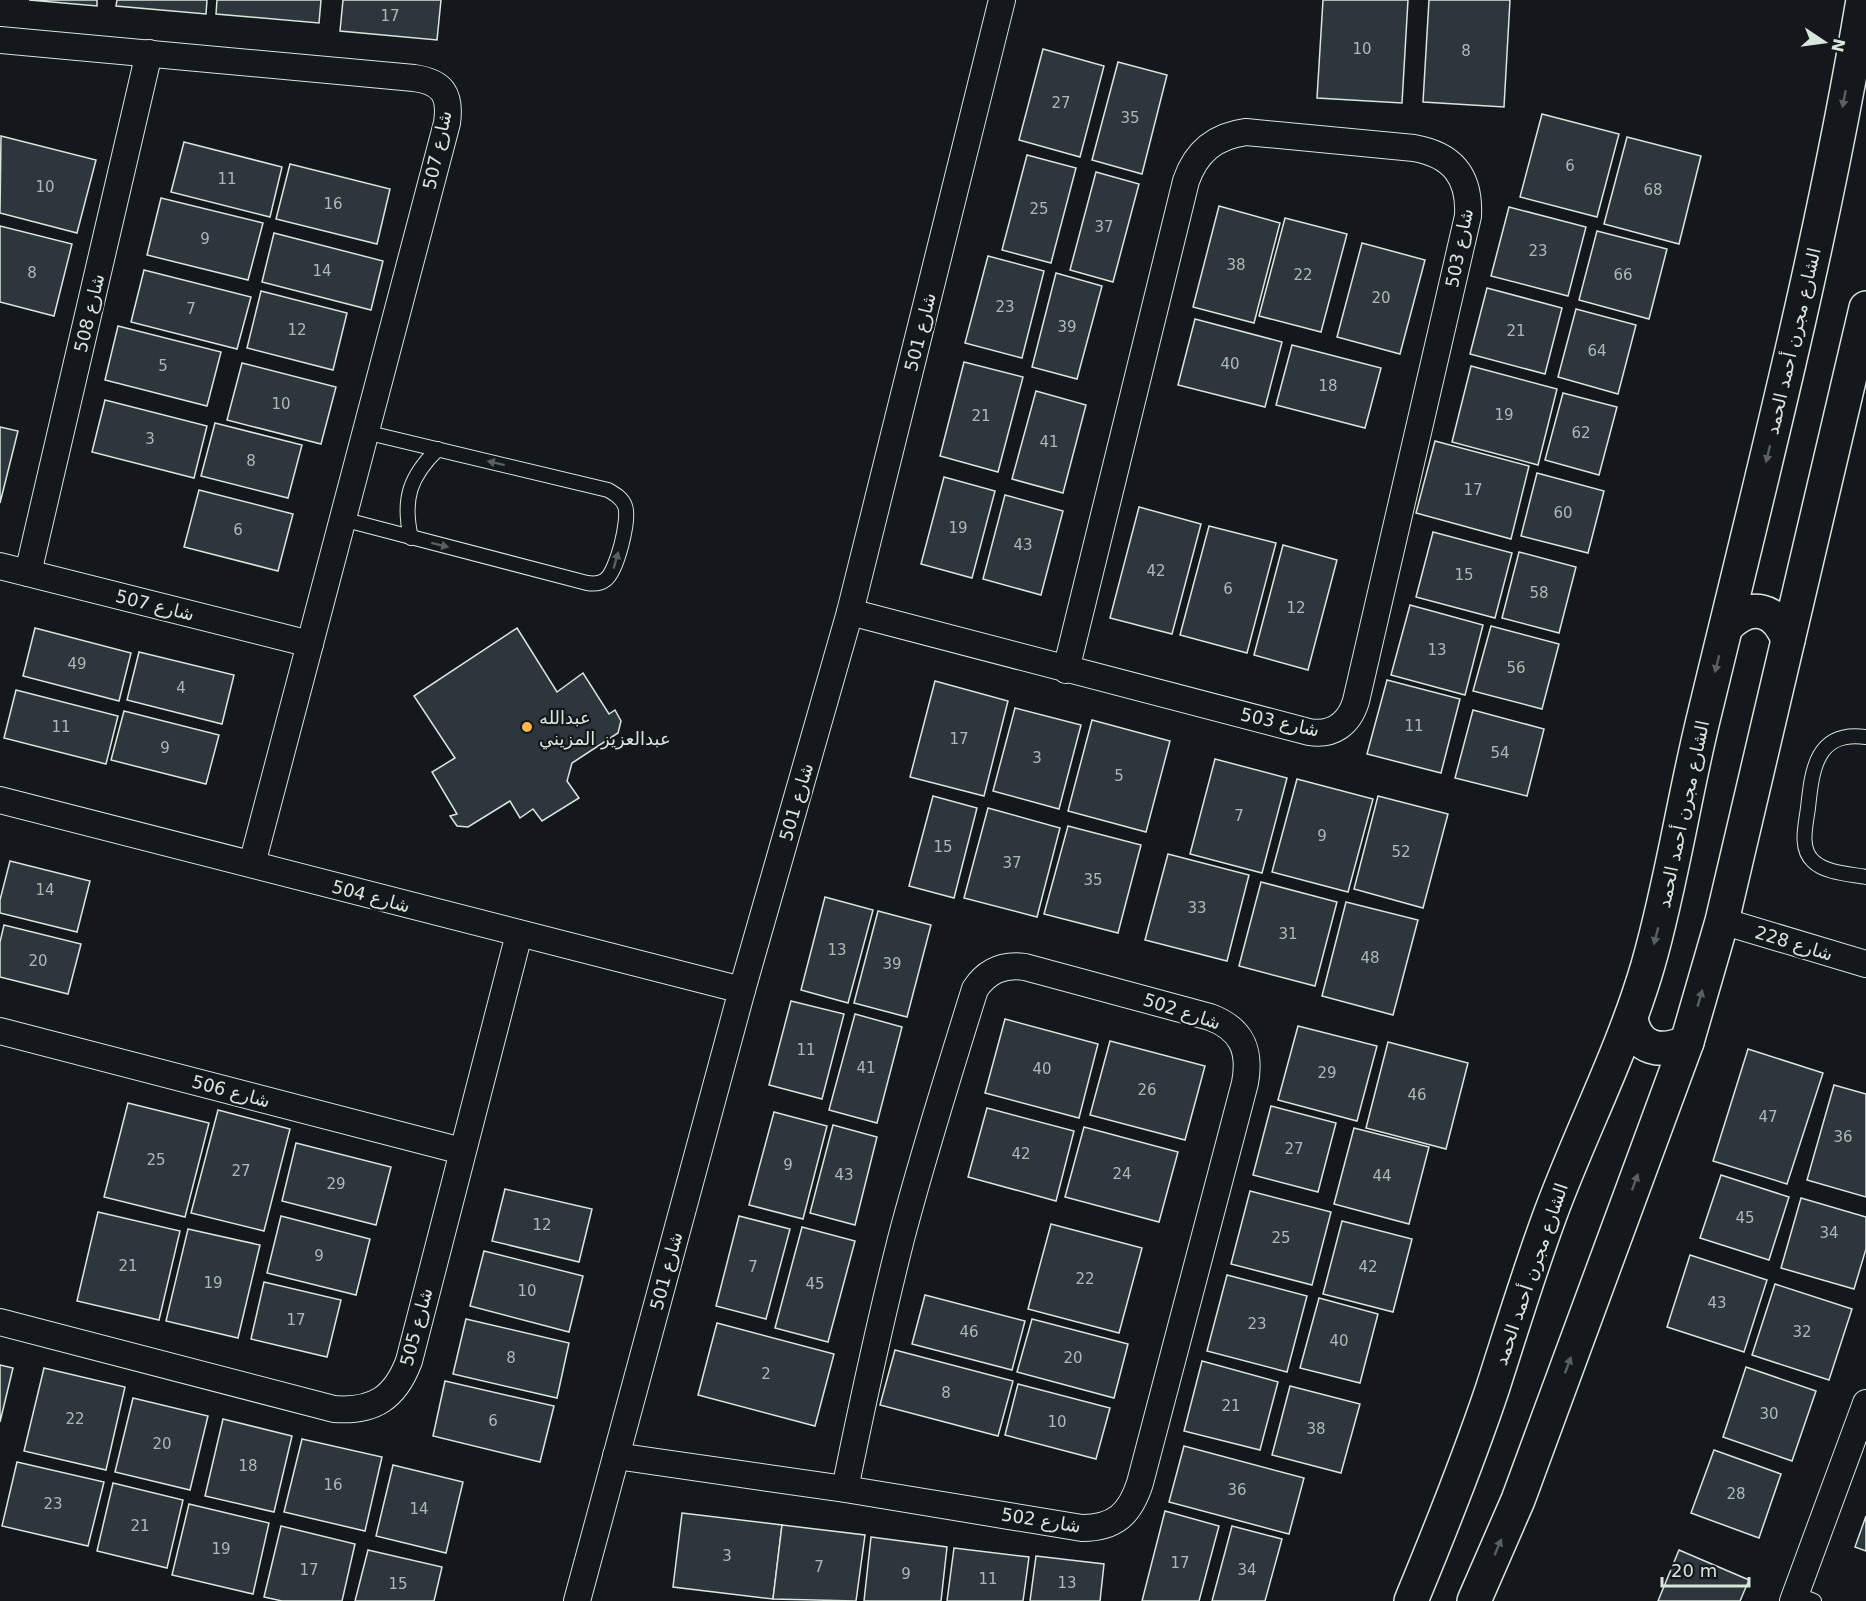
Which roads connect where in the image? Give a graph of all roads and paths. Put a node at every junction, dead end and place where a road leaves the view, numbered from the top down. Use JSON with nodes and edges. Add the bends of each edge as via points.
{"nodes":[{"id":1,"x":1002,"y":0,"type":"edge"},
{"id":2,"x":1855,"y":7,"type":"edge"},
{"id":3,"x":0,"y":40,"type":"edge"},
{"id":4,"x":149,"y":54,"type":"junction"},
{"id":5,"x":1866,"y":308,"type":"edge"},
{"id":6,"x":1861,"y":358,"type":"edge"},
{"id":7,"x":365,"y":432,"type":"junction"},
{"id":8,"x":438,"y":449,"type":"junction"},
{"id":9,"x":342,"y":519,"type":"junction"},
{"id":10,"x":411,"y":538,"type":"junction"},
{"id":11,"x":0,"y":566,"type":"edge"},
{"id":12,"x":28,"y":573,"type":"junction"},
{"id":13,"x":850,"y":612,"type":"junction"},
{"id":14,"x":1727,"y":626,"type":"junction"},
{"id":15,"x":1788,"y":640,"type":"junction"},
{"id":16,"x":310,"y":644,"type":"junction"},
{"id":17,"x":1066,"y":670,"type":"junction"},
{"id":18,"x":1866,"y":737,"type":"edge"},
{"id":19,"x":0,"y":800,"type":"edge"},
{"id":20,"x":252,"y":864,"type":"junction"},
{"id":21,"x":1866,"y":877,"type":"edge"},
{"id":22,"x":1722,"y":921,"type":"junction"},
{"id":23,"x":519,"y":934,"type":"junction"},
{"id":24,"x":1866,"y":964,"type":"edge"},
{"id":25,"x":742,"y":990,"type":"junction"},
{"id":26,"x":1630,"y":1019,"type":"junction"},
{"id":27,"x":0,"y":1031,"type":"edge"},
{"id":28,"x":1687,"y":1042,"type":"junction"},
{"id":29,"x":462,"y":1151,"type":"junction"},
{"id":30,"x":0,"y":1322,"type":"edge"},
{"id":31,"x":1866,"y":1403,"type":"edge"},
{"id":32,"x":616,"y":1456,"type":"junction"},
{"id":33,"x":845,"y":1489,"type":"junction"},
{"id":34,"x":1801,"y":1599,"type":"edge"},
{"id":35,"x":577,"y":1601,"type":"edge"},
{"id":36,"x":1411,"y":1601,"type":"edge"},
{"id":37,"x":1474,"y":1601,"type":"edge"}],
"edges":[{"from":1,"to":13,"type":"street","name":"شارع 501"},
{"from":2,"to":14,"type":"street","name":"الشارع مجرن أحمد الحمد","one_way":true,"via":[[1799,325]]},
{"from":3,"to":4,"type":"street","name":"شارع 507"},
{"from":4,"to":7,"type":"street","name":"شارع 507","via":[[414,78],[435,84],[443,91],[447,123]]},
{"from":4,"to":12,"type":"street","name":"شارع 508"},
{"from":5,"to":6,"type":"street"},
{"from":6,"to":15,"type":"street"},
{"from":7,"to":8,"type":"lane"},
{"from":7,"to":9,"type":"street","name":"شارع 507"},
{"from":8,"to":10,"type":"lane","via":[[423,463],[407,499]]},
{"from":10,"to":8,"type":"lane","one_way":true,"via":[[587,583],[604,581],[615,567],[627,514],[616,494]]},
{"from":9,"to":10,"type":"lane"},
{"from":9,"to":16,"type":"street","name":"شارع 507"},
{"from":11,"to":12,"type":"street","name":"شارع 507"},
{"from":12,"to":16,"type":"street","name":"شارع 507"},
{"from":13,"to":17,"type":"street","name":"شارع 503"},
{"from":13,"to":25,"type":"street","name":"شارع 501"},
{"from":14,"to":15,"type":"street","via":[[1736,616],[1762,611],[1783,627]]},
{"from":14,"to":26,"type":"street","name":"الشارع مجرن أحمد الحمد","one_way":true,"via":[[1663,909]]},
{"from":15,"to":22,"type":"street"},
{"from":16,"to":20,"type":"street","name":"شارع 507"},
{"from":17,"to":17,"type":"street","name":"شارع 503","via":[[1309,732],[1327,732],[1346,722],[1356,701],[1468,216],[1465,184],[1445,158],[1414,148],[1246,132],[1221,138],[1199,154],[1186,181]]},
{"from":18,"to":21,"type":"lane","via":[[1834,741],[1818,757],[1804,836],[1807,854],[1819,866]]},
{"from":19,"to":20,"type":"street","name":"شارع 504"},
{"from":20,"to":23,"type":"street","name":"شارع 504"},
{"from":22,"to":24,"type":"street","name":"شارع 228"},
{"from":28,"to":22,"type":"street","one_way":true},
{"from":23,"to":25,"type":"street","name":"شارع 504"},
{"from":23,"to":29,"type":"street","name":"شارع 505"},
{"from":25,"to":32,"type":"street","name":"شارع 501"},
{"from":26,"to":28,"type":"street","via":[[1637,1035],[1651,1047],[1669,1049]]},
{"from":26,"to":36,"type":"street","name":"الشارع مجرن أحمد الحمد","via":[[1552,1210],[1466,1463]]},
{"from":27,"to":29,"type":"street","name":"شارع 506"},
{"from":37,"to":28,"type":"street","one_way":true,"via":[[1518,1500]]},
{"from":29,"to":30,"type":"street","name":"شارع 505","via":[[409,1361],[388,1395],[367,1407],[334,1409]]},
{"from":31,"to":34,"type":"street"},
{"from":32,"to":33,"type":"street","name":"شارع 502"},
{"from":32,"to":35,"type":"street","name":"شارع 501"},
{"from":33,"to":33,"type":"street","name":"شارع 502","via":[[1082,1528],[1106,1525],[1125,1513],[1140,1483],[1245,1083],[1247,1055],[1234,1030],[1210,1017],[1024,967],[1005,966],[981,981],[975,989],[902,1237]]}]}
